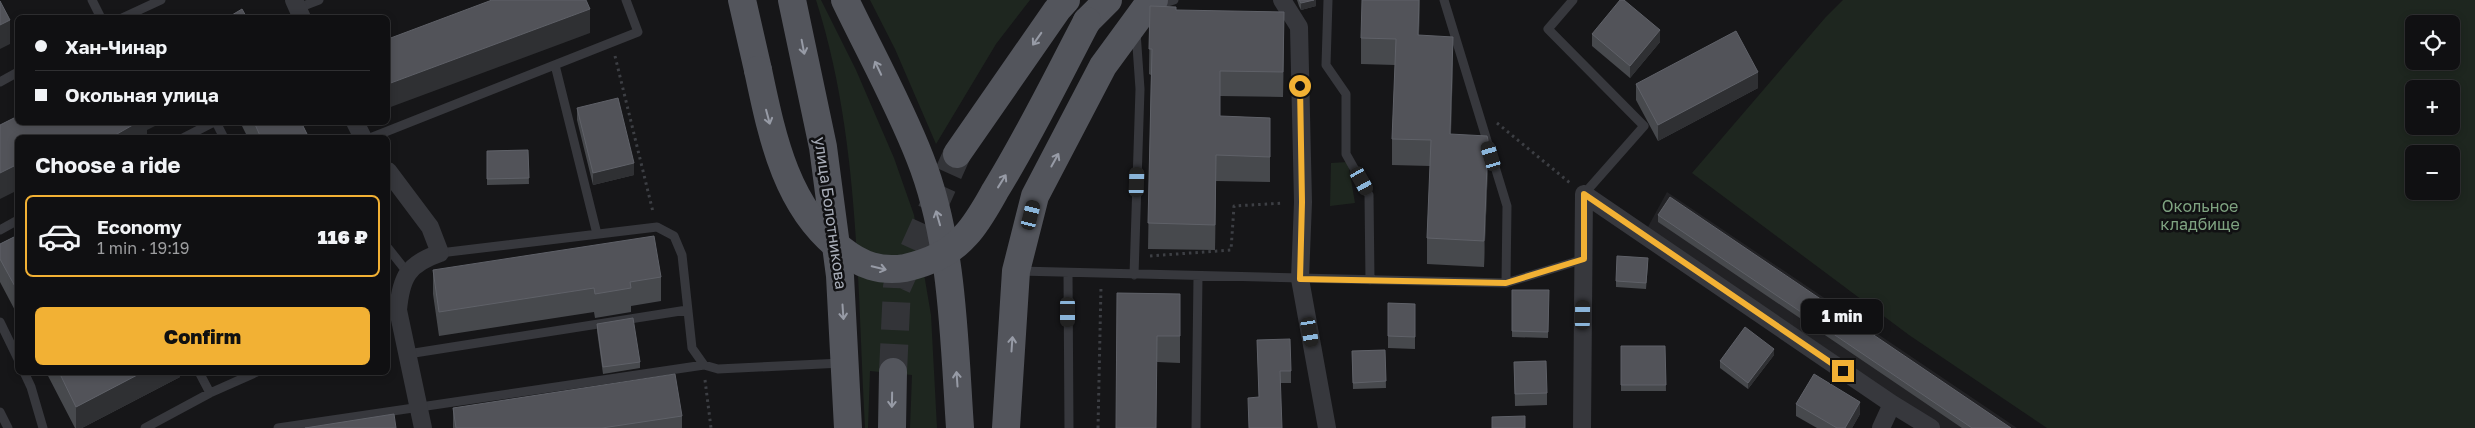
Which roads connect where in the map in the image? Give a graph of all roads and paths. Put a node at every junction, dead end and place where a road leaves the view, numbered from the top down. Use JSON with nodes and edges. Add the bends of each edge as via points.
{"nodes":[{"id":1,"x":92,"y":0,"type":"edge"},
{"id":2,"x":161,"y":0,"type":"edge"},
{"id":3,"x":319,"y":0,"type":"edge"},
{"id":4,"x":626,"y":0,"type":"edge"},
{"id":5,"x":742,"y":0,"type":"edge"},
{"id":6,"x":792,"y":0,"type":"edge"},
{"id":7,"x":846,"y":0,"type":"edge"},
{"id":8,"x":1066,"y":0,"type":"edge"},
{"id":9,"x":1108,"y":0,"type":"edge"},
{"id":10,"x":1174,"y":0,"type":"edge"},
{"id":11,"x":1282,"y":0,"type":"edge"},
{"id":12,"x":1328,"y":0,"type":"edge"},
{"id":13,"x":1444,"y":0,"type":"edge"},
{"id":14,"x":1573,"y":0,"type":"edge"},
{"id":15,"x":1149,"y":5,"type":"edge"},
{"id":16,"x":298,"y":9,"type":"edge"},
{"id":17,"x":100,"y":15,"type":"edge"},
{"id":18,"x":128,"y":15,"type":"edge"},
{"id":19,"x":611,"y":43,"type":"junction"},
{"id":20,"x":555,"y":65,"type":"junction"},
{"id":21,"x":15,"y":74,"type":"edge"},
{"id":22,"x":0,"y":82,"type":"edge"},
{"id":23,"x":1476,"y":106,"type":"junction"},
{"id":24,"x":209,"y":125,"type":"edge"},
{"id":25,"x":189,"y":135,"type":"edge"},
{"id":26,"x":378,"y":135,"type":"edge"},
{"id":27,"x":957,"y":154,"type":"tunnel mouth"},
{"id":28,"x":390,"y":174,"type":"edge"},
{"id":29,"x":1584,"y":194,"type":"junction"},
{"id":30,"x":1302,"y":202,"type":"junction"},
{"id":31,"x":15,"y":222,"type":"edge"},
{"id":32,"x":657,"y":227,"type":"junction"},
{"id":33,"x":0,"y":230,"type":"edge"},
{"id":34,"x":597,"y":234,"type":"junction"},
{"id":35,"x":390,"y":251,"type":"edge"},
{"id":36,"x":440,"y":253,"type":"junction"},
{"id":37,"x":1134,"y":257,"type":"junction"},
{"id":38,"x":1584,"y":259,"type":"junction"},
{"id":39,"x":1016,"y":271,"type":"junction"},
{"id":40,"x":407,"y":272,"type":"junction"},
{"id":41,"x":1068,"y":273,"type":"junction"},
{"id":42,"x":1101,"y":274,"type":"junction"},
{"id":43,"x":1134,"y":275,"type":"junction"},
{"id":44,"x":1198,"y":277,"type":"junction"},
{"id":45,"x":1300,"y":279,"type":"junction"},
{"id":46,"x":1370,"y":280,"type":"junction"},
{"id":47,"x":1506,"y":283,"type":"junction"},
{"id":48,"x":688,"y":310,"type":"junction"},
{"id":49,"x":393,"y":313,"type":"edge"},
{"id":50,"x":0,"y":322,"type":"edge"},
{"id":51,"x":15,"y":353,"type":"edge"},
{"id":52,"x":408,"y":354,"type":"junction"},
{"id":53,"x":846,"y":363,"type":"junction"},
{"id":54,"x":704,"y":365,"type":"junction"},
{"id":55,"x":893,"y":372,"type":"tunnel mouth"},
{"id":56,"x":26,"y":375,"type":"edge"},
{"id":57,"x":201,"y":375,"type":"edge"},
{"id":58,"x":250,"y":375,"type":"edge"},
{"id":59,"x":210,"y":392,"type":"junction"},
{"id":60,"x":1892,"y":404,"type":"junction"},
{"id":61,"x":420,"y":406,"type":"junction"},
{"id":62,"x":0,"y":412,"type":"edge"},
{"id":63,"x":8,"y":428,"type":"edge"},
{"id":64,"x":43,"y":428,"type":"edge"},
{"id":65,"x":145,"y":428,"type":"edge"},
{"id":66,"x":278,"y":428,"type":"edge"},
{"id":67,"x":423,"y":428,"type":"edge"},
{"id":68,"x":711,"y":428,"type":"edge"},
{"id":69,"x":848,"y":428,"type":"edge"},
{"id":70,"x":892,"y":428,"type":"edge"},
{"id":71,"x":960,"y":428,"type":"edge"},
{"id":72,"x":1006,"y":428,"type":"edge"},
{"id":73,"x":1068,"y":428,"type":"edge"},
{"id":74,"x":1098,"y":428,"type":"edge"},
{"id":75,"x":1196,"y":428,"type":"edge"},
{"id":76,"x":1326,"y":428,"type":"edge"},
{"id":77,"x":1582,"y":428,"type":"edge"},
{"id":78,"x":1880,"y":428,"type":"edge"},
{"id":79,"x":1931,"y":428,"type":"edge"}],
"edges":[{"from":1,"to":17,"type":"lane"},
{"from":2,"to":18,"type":"lane"},
{"from":3,"to":16,"type":"lane"},
{"from":4,"to":19,"type":"lane","via":[[638,32]]},
{"from":5,"to":9,"type":"main road","one_way":true,"bridge":true,"via":[[782,166],[802,208],[827,239],[859,264],[890,270],[928,263],[949,251],[968,234],[1009,169],[1087,21]]},
{"from":6,"to":53,"type":"main road","name":"улица Болотникова","one_way":true,"via":[[823,147],[840,276]]},
{"from":71,"to":7,"type":"main road","one_way":true,"via":[[950,287],[942,234],[921,159]]},
{"from":8,"to":27,"type":"main road","one_way":true},
{"from":10,"to":15,"type":"lane"},
{"from":11,"to":30,"type":"street","via":[[1299,27]]},
{"from":12,"to":46,"type":"lane","via":[[1326,65],[1346,94],[1346,154],[1370,195]]},
{"from":13,"to":23,"type":"lane"},
{"from":14,"to":29,"type":"lane","via":[[1548,29],[1644,126]]},
{"from":15,"to":37,"type":"lane","via":[[1136,33],[1140,88]]},
{"from":39,"to":15,"type":"main road","one_way":true,"via":[[1035,196],[1103,66]]},
{"from":19,"to":20,"type":"lane"},
{"from":19,"to":32,"type":"path"},
{"from":20,"to":26,"type":"lane"},
{"from":20,"to":34,"type":"lane"},
{"from":21,"to":22,"type":"lane"},
{"from":23,"to":29,"type":"path"},
{"from":23,"to":47,"type":"lane","via":[[1506,206]]},
{"from":24,"to":25,"type":"lane"},
{"from":28,"to":36,"type":"street","via":[[430,227]]},
{"from":29,"to":38,"type":"street"},
{"from":29,"to":60,"type":"street"},
{"from":30,"to":37,"type":"path","via":[[1234,206],[1231,250]]},
{"from":30,"to":45,"type":"street"},
{"from":31,"to":33,"type":"lane"},
{"from":32,"to":34,"type":"lane"},
{"from":32,"to":48,"type":"lane","via":[[674,236],[682,255]]},
{"from":34,"to":36,"type":"lane"},
{"from":35,"to":40,"type":"lane"},
{"from":36,"to":40,"type":"street","via":[[421,260]]},
{"from":37,"to":43,"type":"lane"},
{"from":38,"to":47,"type":"lane"},
{"from":38,"to":77,"type":"street"},
{"from":39,"to":41,"type":"lane"},
{"from":72,"to":39,"type":"main road","one_way":true},
{"from":40,"to":49,"type":"street"},
{"from":41,"to":42,"type":"lane"},
{"from":41,"to":73,"type":"lane"},
{"from":42,"to":43,"type":"lane"},
{"from":42,"to":74,"type":"path"},
{"from":43,"to":44,"type":"lane"},
{"from":44,"to":45,"type":"lane"},
{"from":44,"to":75,"type":"lane"},
{"from":45,"to":46,"type":"lane"},
{"from":45,"to":76,"type":"street"},
{"from":46,"to":47,"type":"lane"},
{"from":48,"to":52,"type":"lane"},
{"from":48,"to":54,"type":"lane","via":[[692,348]]},
{"from":49,"to":52,"type":"street"},
{"from":50,"to":51,"type":"lane"},
{"from":52,"to":61,"type":"street"},
{"from":53,"to":54,"type":"lane","via":[[718,369]]},
{"from":53,"to":69,"type":"main road","name":"улица Болотникова"},
{"from":54,"to":61,"type":"lane"},
{"from":54,"to":68,"type":"path"},
{"from":55,"to":70,"type":"main road","one_way":true},
{"from":56,"to":64,"type":"lane"},
{"from":57,"to":59,"type":"lane"},
{"from":58,"to":59,"type":"lane"},
{"from":59,"to":65,"type":"lane"},
{"from":60,"to":78,"type":"street"},
{"from":60,"to":79,"type":"street"},
{"from":61,"to":66,"type":"lane"},
{"from":61,"to":67,"type":"street"},
{"from":62,"to":63,"type":"lane"}]}
